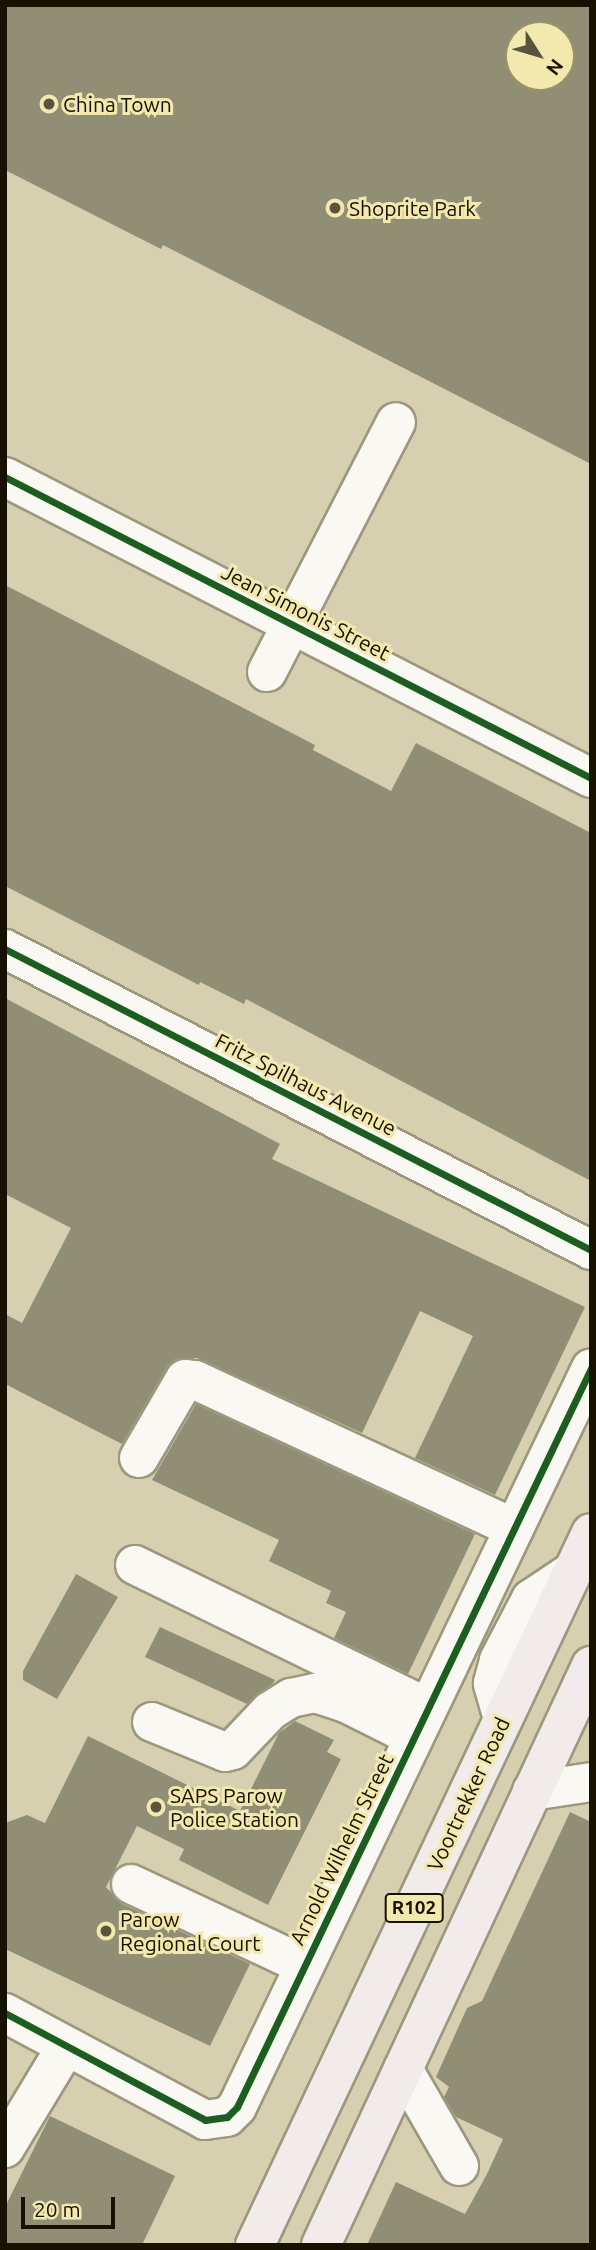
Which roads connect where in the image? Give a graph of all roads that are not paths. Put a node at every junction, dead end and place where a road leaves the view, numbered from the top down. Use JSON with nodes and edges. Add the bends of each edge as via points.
{"nodes":[{"id":1,"x":396,"y":422,"type":"dead end"},
{"id":2,"x":5,"y":477,"type":"edge"},
{"id":3,"x":292,"y":625,"type":"junction"},
{"id":4,"x":267,"y":672,"type":"dead end"},
{"id":5,"x":591,"y":778,"type":"edge"},
{"id":6,"x":5,"y":949,"type":"edge"},
{"id":7,"x":591,"y":1250,"type":"edge"},
{"id":8,"x":591,"y":1368,"type":"edge"},
{"id":9,"x":139,"y":1458,"type":"dead end"},
{"id":10,"x":514,"y":1528,"type":"junction"},
{"id":11,"x":591,"y":1533,"type":"edge"},
{"id":12,"x":135,"y":1565,"type":"dead end"},
{"id":13,"x":591,"y":1666,"type":"edge"},
{"id":14,"x":152,"y":1722,"type":"dead end"},
{"id":15,"x":421,"y":1723,"type":"junction"},
{"id":16,"x":533,"y":1791,"type":"junction"},
{"id":17,"x":590,"y":1800,"type":"edge"},
{"id":18,"x":131,"y":1884,"type":"dead end"},
{"id":19,"x":304,"y":1965,"type":"junction"},
{"id":20,"x":5,"y":2013,"type":"edge"},
{"id":21,"x":66,"y":2047,"type":"junction"},
{"id":22,"x":403,"y":2069,"type":"junction"},
{"id":23,"x":9,"y":2133,"type":"edge"},
{"id":24,"x":459,"y":2166,"type":"dead end"},
{"id":25,"x":255,"y":2245,"type":"edge"},
{"id":26,"x":321,"y":2245,"type":"edge"}],
"edges":[{"from":1,"to":3,"type":"street"},
{"from":2,"to":3,"type":"street","name":"Jean Simonis Street"},
{"from":3,"to":4,"type":"street"},
{"from":3,"to":5,"type":"street","name":"Jean Simonis Street"},
{"from":6,"to":7,"type":"street","name":"Fritz Spilhaus Avenue"},
{"from":8,"to":10,"type":"street","name":"Arnold Wilhelm Street"},
{"from":9,"to":10,"type":"street","via":[[185,1380],[195,1380]]},
{"from":10,"to":15,"type":"street","name":"Arnold Wilhelm Street"},
{"from":11,"to":25,"type":"main road","name":"Voortrekker Road","number":"R102"},
{"from":12,"to":15,"type":"street"},
{"from":13,"to":16,"type":"main road","number":"R102"},
{"from":14,"to":15,"type":"street","via":[[225,1752],[233,1750],[270,1711],[291,1698],[315,1693]]},
{"from":15,"to":19,"type":"street","name":"Arnold Wilhelm Street"},
{"from":16,"to":17,"type":"street"},
{"from":16,"to":22,"type":"main road","number":"R102"},
{"from":18,"to":19,"type":"street"},
{"from":19,"to":21,"type":"street","name":"Arnold Wilhelm Street","via":[[237,2107],[216,2121],[205,2120]]},
{"from":20,"to":21,"type":"street","name":"Arnold Wilhelm Street"},
{"from":21,"to":23,"type":"street"},
{"from":22,"to":24,"type":"street"},
{"from":22,"to":26,"type":"main road","number":"R102"}]}
